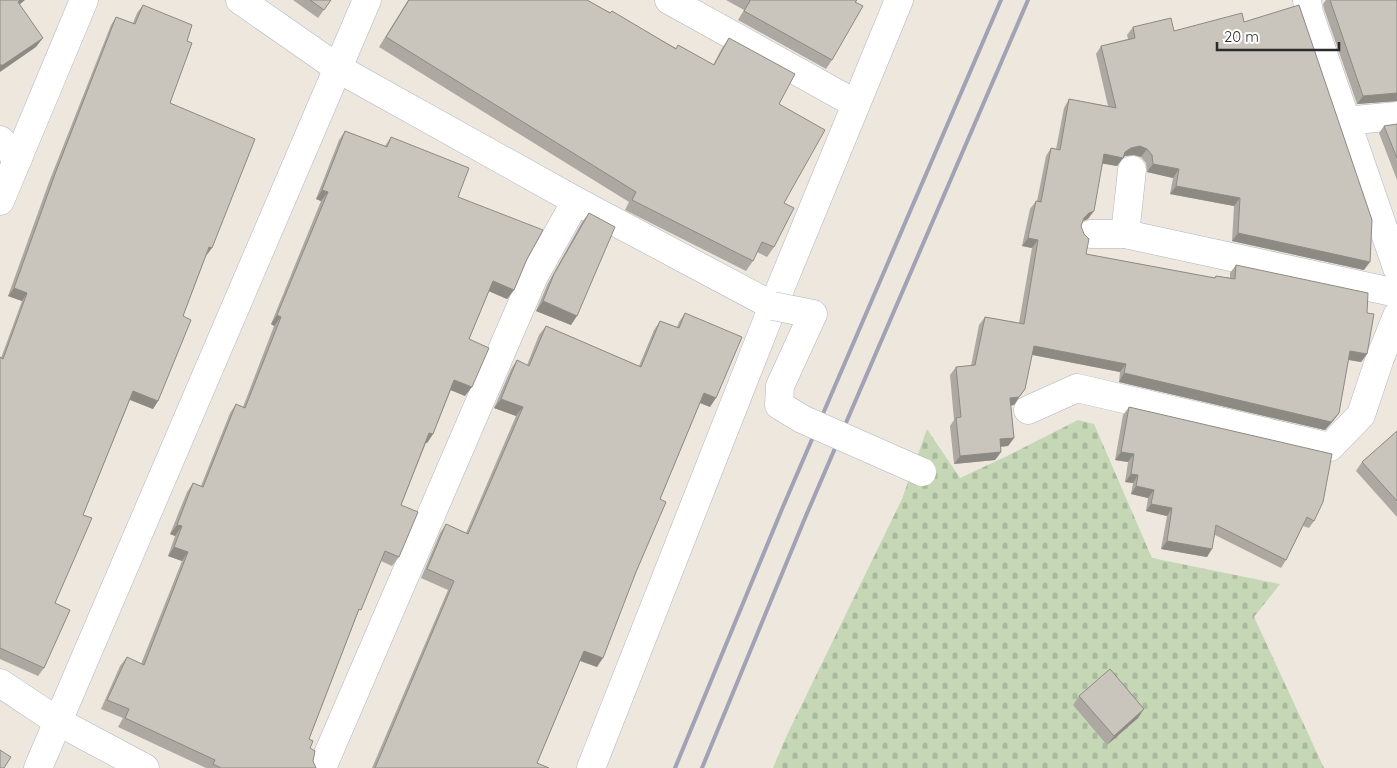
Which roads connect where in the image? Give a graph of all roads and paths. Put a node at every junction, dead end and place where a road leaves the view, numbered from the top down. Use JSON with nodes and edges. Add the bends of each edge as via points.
{"nodes":[{"id":1,"x":84,"y":0,"type":"edge"},
{"id":2,"x":240,"y":0,"type":"edge"},
{"id":3,"x":367,"y":0,"type":"edge"},
{"id":4,"x":669,"y":0,"type":"edge"},
{"id":5,"x":899,"y":0,"type":"edge"},
{"id":6,"x":1307,"y":0,"type":"edge"},
{"id":7,"x":339,"y":69,"type":"junction"},
{"id":8,"x":856,"y":104,"type":"junction"},
{"id":9,"x":1397,"y":116,"type":"edge"},
{"id":10,"x":1345,"y":121,"type":"junction"},
{"id":11,"x":9,"y":150,"type":"edge"},
{"id":12,"x":1132,"y":170,"type":"dead end"},
{"id":13,"x":0,"y":201,"type":"edge"},
{"id":14,"x":576,"y":201,"type":"junction"},
{"id":15,"x":1091,"y":234,"type":"dead end"},
{"id":16,"x":1125,"y":234,"type":"junction"},
{"id":17,"x":1397,"y":268,"type":"edge"},
{"id":18,"x":1397,"y":293,"type":"edge"},
{"id":19,"x":773,"y":306,"type":"junction"},
{"id":20,"x":1397,"y":316,"type":"edge"},
{"id":21,"x":1388,"y":367,"type":"edge"},
{"id":22,"x":1028,"y":410,"type":"dead end"},
{"id":23,"x":922,"y":472,"type":"dead end"},
{"id":24,"x":0,"y":683,"type":"edge"},
{"id":25,"x":57,"y":721,"type":"junction"},
{"id":26,"x":38,"y":768,"type":"edge"},
{"id":27,"x":145,"y":768,"type":"edge"},
{"id":28,"x":322,"y":768,"type":"edge"},
{"id":29,"x":590,"y":768,"type":"edge"}],
"edges":[{"from":1,"to":11,"type":"street"},
{"from":2,"to":7,"type":"street"},
{"from":3,"to":7,"type":"street"},
{"from":4,"to":8,"type":"street"},
{"from":5,"to":8,"type":"street"},
{"from":6,"to":10,"type":"street","via":[[1308,13]]},
{"from":7,"to":14,"type":"street"},
{"from":7,"to":25,"type":"street"},
{"from":8,"to":19,"type":"street"},
{"from":9,"to":10,"type":"street"},
{"from":10,"to":17,"type":"street"},
{"from":11,"to":13,"type":"street"},
{"from":12,"to":16,"type":"street"},
{"from":14,"to":19,"type":"street"},
{"from":14,"to":28,"type":"street","via":[[534,276]]},
{"from":15,"to":16,"type":"street"},
{"from":16,"to":18,"type":"street"},
{"from":19,"to":23,"type":"street","bridge":true,"via":[[813,314],[780,386],[779,405],[802,419]]},
{"from":19,"to":29,"type":"street"},
{"from":20,"to":21,"type":"street"},
{"from":21,"to":22,"type":"street","via":[[1361,414],[1330,447],[1077,388]]},
{"from":24,"to":25,"type":"street"},
{"from":25,"to":26,"type":"street"},
{"from":25,"to":27,"type":"street"}]}
